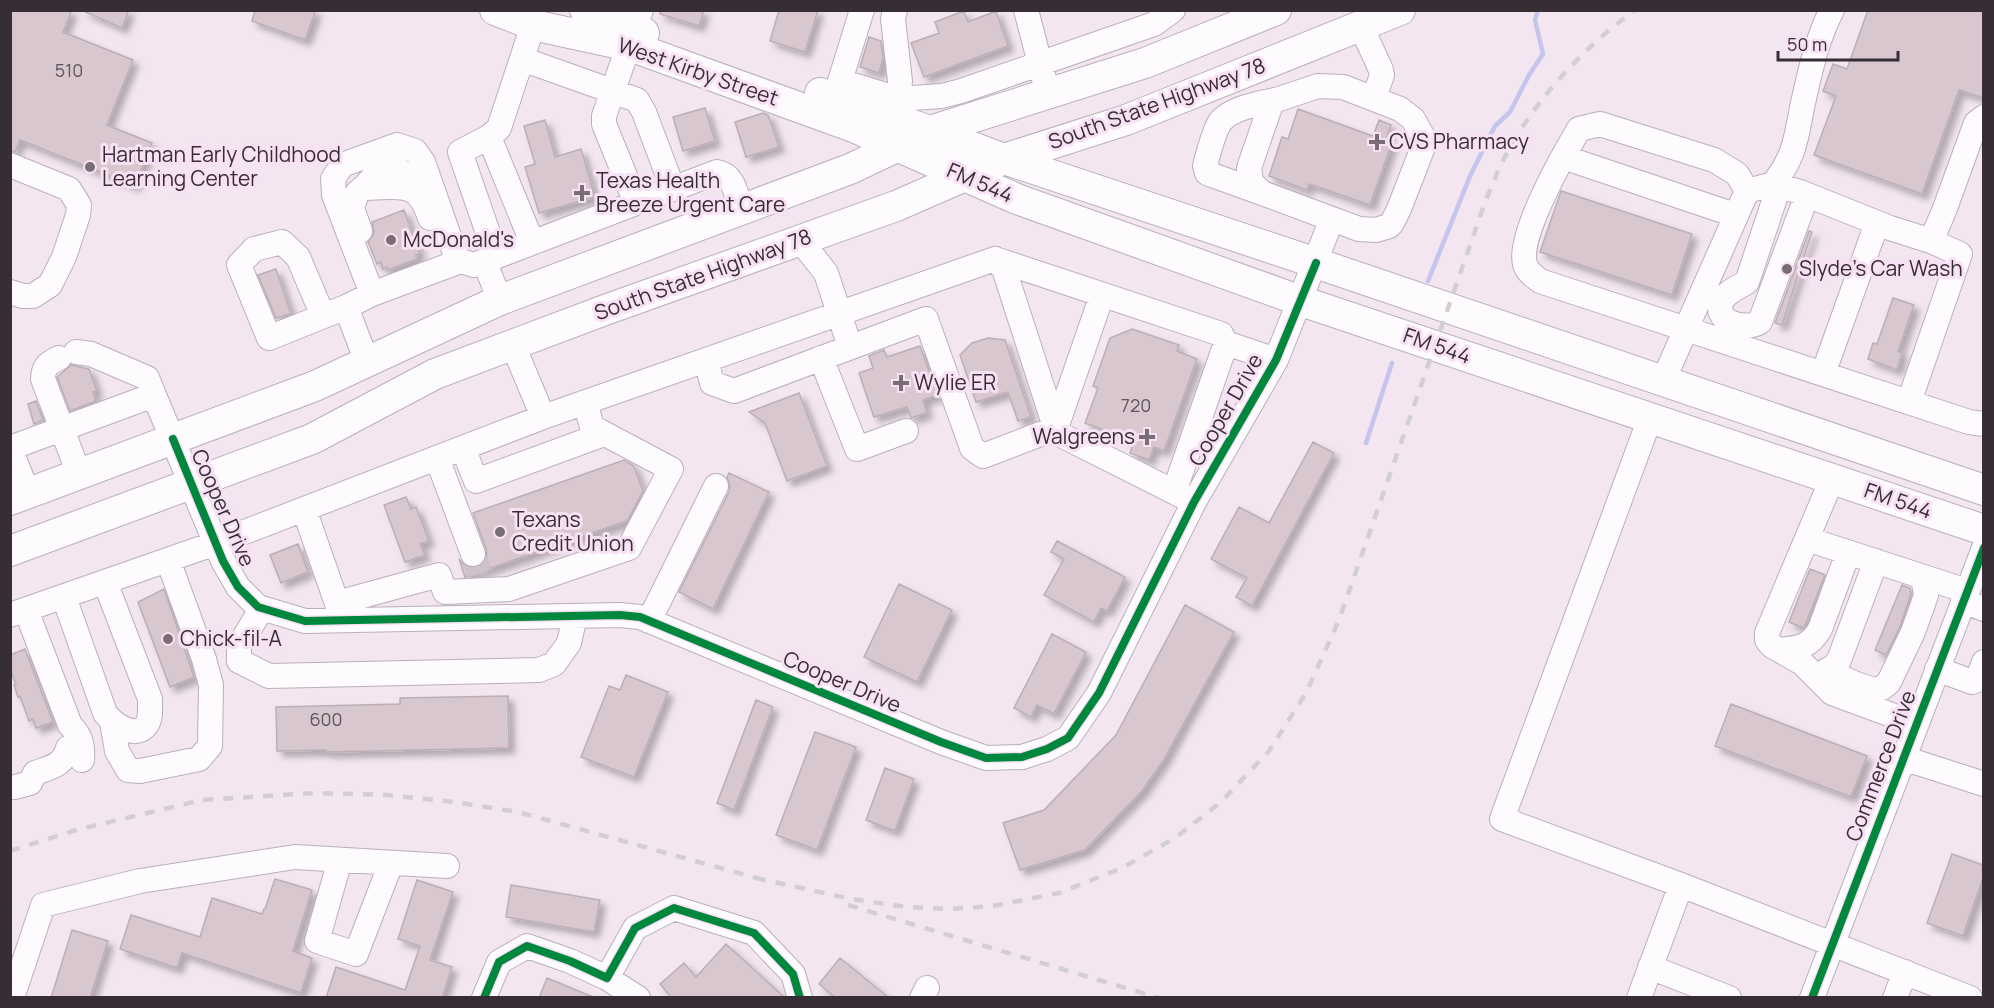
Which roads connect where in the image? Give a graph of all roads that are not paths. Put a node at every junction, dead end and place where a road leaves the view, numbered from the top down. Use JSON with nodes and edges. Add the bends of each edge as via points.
{"nodes":[{"id":1,"x":495,"y":10,"type":"edge"},
{"id":2,"x":585,"y":10,"type":"edge"},
{"id":3,"x":862,"y":10,"type":"edge"},
{"id":4,"x":1276,"y":10,"type":"edge"},
{"id":5,"x":1400,"y":10,"type":"edge"},
{"id":6,"x":1832,"y":10,"type":"edge"},
{"id":7,"x":894,"y":11,"type":"edge"},
{"id":8,"x":1033,"y":12,"type":"edge"},
{"id":9,"x":1159,"y":15,"type":"edge"},
{"id":10,"x":1357,"y":18,"type":"edge"},
{"id":11,"x":533,"y":25,"type":"junction"},
{"id":12,"x":635,"y":29,"type":"edge"},
{"id":13,"x":1165,"y":55,"type":"junction"},
{"id":14,"x":522,"y":59,"type":"junction"},
{"id":15,"x":1039,"y":63,"type":"junction"},
{"id":16,"x":837,"y":90,"type":"junction"},
{"id":17,"x":614,"y":91,"type":"junction"},
{"id":18,"x":1048,"y":94,"type":"junction"},
{"id":19,"x":1374,"y":98,"type":"junction"},
{"id":20,"x":898,"y":99,"type":"junction"},
{"id":21,"x":1276,"y":100,"type":"junction"},
{"id":22,"x":1983,"y":117,"type":"edge"},
{"id":23,"x":856,"y":128,"type":"junction"},
{"id":24,"x":930,"y":131,"type":"junction"},
{"id":25,"x":1080,"y":134,"type":"junction"},
{"id":26,"x":489,"y":137,"type":"junction"},
{"id":27,"x":897,"y":147,"type":"junction"},
{"id":28,"x":460,"y":152,"type":"junction"},
{"id":29,"x":1563,"y":157,"type":"junction"},
{"id":30,"x":1004,"y":159,"type":"junction"},
{"id":31,"x":423,"y":162,"type":"junction"},
{"id":32,"x":10,"y":165,"type":"edge"},
{"id":33,"x":850,"y":169,"type":"junction"},
{"id":34,"x":964,"y":176,"type":"junction"},
{"id":35,"x":1776,"y":185,"type":"junction"},
{"id":36,"x":673,"y":189,"type":"junction"},
{"id":37,"x":1747,"y":191,"type":"junction"},
{"id":38,"x":1102,"y":192,"type":"junction"},
{"id":39,"x":1262,"y":193,"type":"junction"},
{"id":40,"x":1807,"y":195,"type":"junction"},
{"id":41,"x":636,"y":203,"type":"junction"},
{"id":42,"x":741,"y":210,"type":"junction"},
{"id":43,"x":1735,"y":215,"type":"junction"},
{"id":44,"x":1332,"y":219,"type":"junction"},
{"id":45,"x":1877,"y":223,"type":"junction"},
{"id":46,"x":800,"y":240,"type":"junction"},
{"id":47,"x":1931,"y":241,"type":"junction"},
{"id":48,"x":532,"y":242,"type":"junction"},
{"id":49,"x":490,"y":258,"type":"junction"},
{"id":50,"x":995,"y":259,"type":"junction"},
{"id":51,"x":1316,"y":263,"type":"junction"},
{"id":52,"x":452,"y":264,"type":"junction"},
{"id":53,"x":10,"y":292,"type":"edge"},
{"id":54,"x":378,"y":292,"type":"junction"},
{"id":55,"x":1102,"y":295,"type":"junction"},
{"id":56,"x":500,"y":300,"type":"junction"},
{"id":57,"x":1301,"y":301,"type":"junction"},
{"id":58,"x":346,"y":307,"type":"junction"},
{"id":59,"x":838,"y":314,"type":"junction"},
{"id":60,"x":323,"y":316,"type":"junction"},
{"id":61,"x":1686,"y":327,"type":"junction"},
{"id":62,"x":1226,"y":343,"type":"junction"},
{"id":63,"x":513,"y":345,"type":"junction"},
{"id":64,"x":850,"y":347,"type":"junction"},
{"id":65,"x":821,"y":358,"type":"junction"},
{"id":66,"x":706,"y":360,"type":"junction"},
{"id":67,"x":1276,"y":360,"type":"junction"},
{"id":68,"x":367,"y":362,"type":"junction"},
{"id":69,"x":1823,"y":374,"type":"junction"},
{"id":70,"x":1663,"y":381,"type":"junction"},
{"id":71,"x":154,"y":394,"type":"junction"},
{"id":72,"x":585,"y":402,"type":"junction"},
{"id":73,"x":1909,"y":402,"type":"junction"},
{"id":74,"x":543,"y":417,"type":"junction"},
{"id":75,"x":1650,"y":418,"type":"junction"},
{"id":76,"x":1983,"y":424,"type":"edge"},
{"id":77,"x":1056,"y":428,"type":"junction"},
{"id":78,"x":61,"y":430,"type":"junction"},
{"id":79,"x":906,"y":432,"type":"dead end"},
{"id":80,"x":604,"y":434,"type":"junction"},
{"id":81,"x":173,"y":439,"type":"junction"},
{"id":82,"x":10,"y":448,"type":"edge"},
{"id":83,"x":463,"y":448,"type":"junction"},
{"id":84,"x":437,"y":458,"type":"junction"},
{"id":85,"x":79,"y":474,"type":"junction"},
{"id":86,"x":1832,"y":479,"type":"junction"},
{"id":87,"x":192,"y":484,"type":"junction"},
{"id":88,"x":716,"y":486,"type":"dead end"},
{"id":89,"x":1983,"y":490,"type":"edge"},
{"id":90,"x":19,"y":497,"type":"edge"},
{"id":91,"x":1184,"y":497,"type":"junction"},
{"id":92,"x":304,"y":509,"type":"junction"},
{"id":93,"x":1983,"y":530,"type":"edge"},
{"id":94,"x":1807,"y":539,"type":"junction"},
{"id":95,"x":216,"y":543,"type":"junction"},
{"id":96,"x":1983,"y":548,"type":"edge"},
{"id":97,"x":10,"y":551,"type":"edge"},
{"id":98,"x":1848,"y":552,"type":"junction"},
{"id":99,"x":168,"y":560,"type":"junction"},
{"id":100,"x":1876,"y":561,"type":"junction"},
{"id":101,"x":487,"y":576,"type":"junction"},
{"id":102,"x":1923,"y":577,"type":"junction"},
{"id":103,"x":105,"y":582,"type":"junction"},
{"id":104,"x":64,"y":597,"type":"junction"},
{"id":105,"x":1971,"y":600,"type":"edge"},
{"id":106,"x":262,"y":608,"type":"junction"},
{"id":107,"x":340,"y":612,"type":"junction"},
{"id":108,"x":18,"y":613,"type":"edge"},
{"id":109,"x":575,"y":616,"type":"junction"},
{"id":110,"x":514,"y":617,"type":"junction"},
{"id":111,"x":649,"y":621,"type":"junction"},
{"id":112,"x":1779,"y":650,"type":"junction"},
{"id":113,"x":1983,"y":662,"type":"edge"},
{"id":114,"x":1937,"y":669,"type":"junction"},
{"id":115,"x":1822,"y":674,"type":"junction"},
{"id":116,"x":112,"y":722,"type":"junction"},
{"id":117,"x":1916,"y":724,"type":"junction"},
{"id":118,"x":1903,"y":758,"type":"junction"},
{"id":119,"x":16,"y":783,"type":"edge"},
{"id":120,"x":1983,"y":784,"type":"edge"},
{"id":121,"x":340,"y":860,"type":"junction"},
{"id":122,"x":391,"y":863,"type":"junction"},
{"id":123,"x":447,"y":866,"type":"dead end"},
{"id":124,"x":1681,"y":885,"type":"junction"},
{"id":125,"x":1833,"y":944,"type":"junction"},
{"id":126,"x":1650,"y":967,"type":"junction"},
{"id":127,"x":1905,"y":972,"type":"junction"},
{"id":128,"x":607,"y":978,"type":"junction"},
{"id":129,"x":12,"y":998,"type":"edge"},
{"id":130,"x":484,"y":998,"type":"edge"},
{"id":131,"x":638,"y":998,"type":"edge"},
{"id":132,"x":800,"y":998,"type":"edge"},
{"id":133,"x":1639,"y":998,"type":"edge"},
{"id":134,"x":1729,"y":998,"type":"edge"},
{"id":135,"x":1812,"y":998,"type":"edge"},
{"id":136,"x":1895,"y":998,"type":"edge"},
{"id":137,"x":1970,"y":998,"type":"edge"}],
"edges":[{"from":1,"to":11,"type":"main road","name":"West Kirby Street"},
{"from":2,"to":12,"type":"main road","name":"West Kirby Street"},
{"from":3,"to":16,"type":"street"},
{"from":4,"to":13,"type":"main road","name":"South State Highway 78"},
{"from":5,"to":10,"type":"main road","name":"South State Highway 78"},
{"from":6,"to":35,"type":"street","via":[[1813,63],[1798,133]]},
{"from":7,"to":20,"type":"street"},
{"from":8,"to":15,"type":"street"},
{"from":9,"to":13,"type":"street"},
{"from":9,"to":15,"type":"street"},
{"from":10,"to":19,"type":"street","via":[[1381,69]]},
{"from":10,"to":25,"type":"main road","name":"South State Highway 78","via":[[1126,120]]},
{"from":11,"to":12,"type":"main road","name":"West Kirby Street"},
{"from":11,"to":14,"type":"street"},
{"from":12,"to":16,"type":"main road","name":"West Kirby Street"},
{"from":12,"to":17,"type":"street"},
{"from":12,"to":23,"type":"main road","name":"West Kirby Street"},
{"from":13,"to":18,"type":"main road","name":"South State Highway 78"},
{"from":14,"to":17,"type":"street"},
{"from":14,"to":26,"type":"street","via":[[499,128]]},
{"from":15,"to":18,"type":"street"},
{"from":15,"to":20,"type":"street","via":[[951,94]]},
{"from":16,"to":20,"type":"street"},
{"from":16,"to":24,"type":"main road","name":"West Kirby Street"},
{"from":17,"to":36,"type":"street","via":[[640,104]]},
{"from":17,"to":41,"type":"street","via":[[604,124]]},
{"from":18,"to":24,"type":"main road","name":"South State Highway 78"},
{"from":19,"to":21,"type":"street","via":[[1331,85],[1306,88]]},
{"from":19,"to":44,"type":"street","via":[[1413,119],[1422,135],[1423,147],[1389,226],[1359,229]]},
{"from":21,"to":39,"type":"street","via":[[1268,111],[1249,168],[1251,182]]},
{"from":21,"to":39,"type":"street","via":[[1252,105],[1224,119],[1205,166],[1207,173]]},
{"from":22,"to":47,"type":"street","via":[[1976,123]]},
{"from":23,"to":27,"type":"main road","name":"West Kirby Street"},
{"from":23,"to":33,"type":"main road","via":[[861,146]]},
{"from":24,"to":27,"type":"main road","name":"South State Highway 78"},
{"from":24,"to":30,"type":"main road","name":"FM 544","number":"FM 544"},
{"from":25,"to":30,"type":"main road","name":"South State Highway 78"},
{"from":25,"to":38,"type":"main road","via":[[1078,152],[1082,169]]},
{"from":26,"to":28,"type":"street"},
{"from":26,"to":48,"type":"street"},
{"from":27,"to":33,"type":"main road","name":"South State Highway 78"},
{"from":27,"to":34,"type":"main road","name":"FM 544","number":"FM 544"},
{"from":28,"to":31,"type":"street"},
{"from":28,"to":49,"type":"street"},
{"from":29,"to":37,"type":"street","via":[[1579,129],[1600,124],[1714,160],[1737,174]]},
{"from":29,"to":43,"type":"street"},
{"from":29,"to":61,"type":"street","via":[[1538,205],[1529,236],[1524,263],[1530,274],[1540,281]]},
{"from":30,"to":34,"type":"main road","name":"South State Highway 78"},
{"from":30,"to":38,"type":"main road","name":"FM 544","number":"FM 544"},
{"from":31,"to":52,"type":"street"},
{"from":31,"to":54,"type":"street","via":[[415,151],[397,145],[342,165],[333,179],[334,195]]},
{"from":32,"to":53,"type":"street","via":[[69,189],[79,205],[64,257],[50,285],[33,296]]},
{"from":33,"to":42,"type":"main road","name":"South State Highway 78"},
{"from":34,"to":46,"type":"main road","name":"South State Highway 78","via":[[896,206]]},
{"from":34,"to":57,"type":"main road","name":"FM 544","number":"FM 544","via":[[1017,199]]},
{"from":35,"to":37,"type":"street"},
{"from":35,"to":40,"type":"street"},
{"from":35,"to":40,"type":"street","via":[[1747,282],[1721,301],[1722,312],[1734,325],[1754,326],[1760,322]]},
{"from":36,"to":41,"type":"street"},
{"from":36,"to":42,"type":"street","via":[[722,173],[731,180]]},
{"from":37,"to":43,"type":"street"},
{"from":38,"to":51,"type":"main road","name":"FM 544","number":"FM 544"},
{"from":39,"to":44,"type":"street"},
{"from":40,"to":45,"type":"street"},
{"from":41,"to":48,"type":"street"},
{"from":42,"to":56,"type":"main road","name":"South State Highway 78"},
{"from":43,"to":61,"type":"street"},
{"from":44,"to":51,"type":"street","name":"Cooper Drive"},
{"from":45,"to":47,"type":"street"},
{"from":45,"to":69,"type":"street"},
{"from":46,"to":59,"type":"street","via":[[826,273]]},
{"from":46,"to":63,"type":"main road","name":"South State Highway 78"},
{"from":47,"to":73,"type":"street","via":[[1960,254]]},
{"from":48,"to":49,"type":"street"},
{"from":49,"to":52,"type":"street","via":[[474,265],[461,261]]},
{"from":49,"to":56,"type":"street"},
{"from":50,"to":55,"type":"street"},
{"from":50,"to":59,"type":"street"},
{"from":50,"to":77,"type":"street","via":[[1004,269]]},
{"from":51,"to":57,"type":"street","name":"Cooper Drive"},
{"from":51,"to":70,"type":"main road","name":"FM 544","number":"FM 544"},
{"from":52,"to":54,"type":"street"},
{"from":52,"to":54,"type":"street","via":[[417,192],[410,188],[363,188],[352,208]]},
{"from":54,"to":58,"type":"street"},
{"from":55,"to":62,"type":"street","via":[[1221,334]]},
{"from":55,"to":77,"type":"street"},
{"from":56,"to":63,"type":"main road"},
{"from":56,"to":68,"type":"main road","name":"South State Highway 78"},
{"from":57,"to":67,"type":"street","name":"Cooper Drive"},
{"from":57,"to":75,"type":"main road","name":"FM 544","number":"FM 544"},
{"from":58,"to":60,"type":"street"},
{"from":58,"to":68,"type":"street"},
{"from":59,"to":64,"type":"street"},
{"from":59,"to":66,"type":"street"},
{"from":60,"to":60,"type":"street","via":[[298,257],[282,242],[254,249],[239,265],[269,338]]},
{"from":61,"to":69,"type":"street"},
{"from":61,"to":70,"type":"street"},
{"from":62,"to":67,"type":"street"},
{"from":62,"to":91,"type":"street"},
{"from":63,"to":74,"type":"street"},
{"from":63,"to":87,"type":"main road","name":"South State Highway 78","via":[[435,374],[312,440]]},
{"from":64,"to":65,"type":"street"},
{"from":64,"to":77,"type":"street","via":[[926,319],[972,448],[983,456]]},
{"from":65,"to":66,"type":"street","via":[[734,390],[712,383]]},
{"from":65,"to":79,"type":"street","via":[[857,448]]},
{"from":66,"to":72,"type":"street"},
{"from":67,"to":91,"type":"street","name":"Cooper Drive"},
{"from":68,"to":81,"type":"main road","name":"South State Highway 78","via":[[315,386]]},
{"from":69,"to":73,"type":"street"},
{"from":70,"to":75,"type":"main road"},
{"from":70,"to":89,"type":"main road","name":"FM 544","number":"FM 544"},
{"from":71,"to":78,"type":"street"},
{"from":71,"to":78,"type":"street","name":"Cooper Drive","via":[[147,378],[91,354],[67,355],[43,371]]},
{"from":71,"to":81,"type":"street","name":"Cooper Drive"},
{"from":72,"to":74,"type":"street"},
{"from":72,"to":80,"type":"street","via":[[592,427]]},
{"from":73,"to":76,"type":"street"},
{"from":74,"to":83,"type":"street"},
{"from":75,"to":86,"type":"main road","name":"FM 544","number":"FM 544"},
{"from":75,"to":124,"type":"street","via":[[1502,819]]},
{"from":77,"to":91,"type":"street","via":[[1057,433]]},
{"from":78,"to":82,"type":"street"},
{"from":78,"to":85,"type":"street"},
{"from":80,"to":83,"type":"street","via":[[476,481]]},
{"from":80,"to":101,"type":"street","via":[[671,469],[628,548]]},
{"from":81,"to":85,"type":"main road","name":"South State Highway 78"},
{"from":81,"to":87,"type":"street","name":"Cooper Drive"},
{"from":82,"to":90,"type":"street"},
{"from":83,"to":84,"type":"street"},
{"from":84,"to":92,"type":"street"},
{"from":84,"to":101,"type":"street"},
{"from":85,"to":90,"type":"main road","name":"South State Highway 78"},
{"from":86,"to":93,"type":"main road","name":"FM 544","number":"FM 544"},
{"from":86,"to":94,"type":"street"},
{"from":87,"to":95,"type":"street","name":"Cooper Drive"},
{"from":87,"to":97,"type":"main road","name":"South State Highway 78"},
{"from":88,"to":111,"type":"street"},
{"from":91,"to":111,"type":"street","name":"Cooper Drive","via":[[1099,693],[1068,738],[1022,757],[986,758],[941,742]]},
{"from":92,"to":95,"type":"street"},
{"from":92,"to":107,"type":"street"},
{"from":94,"to":98,"type":"street"},
{"from":94,"to":112,"type":"street","via":[[1767,633],[1767,640]]},
{"from":95,"to":99,"type":"street"},
{"from":95,"to":106,"type":"street","name":"Cooper Drive","via":[[238,587]]},
{"from":96,"to":105,"type":"street","name":"Commerce Drive"},
{"from":98,"to":100,"type":"street"},
{"from":98,"to":112,"type":"street","via":[[1814,638],[1805,645]]},
{"from":99,"to":103,"type":"street"},
{"from":99,"to":116,"type":"street","via":[[211,685],[210,746],[199,759],[128,770],[117,751]]},
{"from":100,"to":102,"type":"street"},
{"from":100,"to":115,"type":"street","via":[[1839,660]]},
{"from":101,"to":107,"type":"street","via":[[445,592],[439,574]]},
{"from":101,"to":110,"type":"street"},
{"from":102,"to":105,"type":"street"},
{"from":102,"to":115,"type":"street","via":[[1926,595],[1889,682],[1875,689]]},
{"from":103,"to":104,"type":"street"},
{"from":103,"to":116,"type":"street","via":[[150,699],[149,717],[141,729],[120,728]]},
{"from":104,"to":108,"type":"street"},
{"from":104,"to":116,"type":"street","via":[[105,713]]},
{"from":105,"to":114,"type":"street","name":"Commerce Drive"},
{"from":106,"to":107,"type":"street","name":"Cooper Drive","via":[[305,621]]},
{"from":106,"to":109,"type":"street","via":[[240,646],[239,661],[269,676],[539,670],[554,664],[569,643]]},
{"from":107,"to":110,"type":"street","name":"Cooper Drive"},
{"from":108,"to":119,"type":"street","via":[[72,748],[65,778],[39,786]]},
{"from":109,"to":110,"type":"street","name":"Cooper Drive"},
{"from":109,"to":111,"type":"street","name":"Cooper Drive","via":[[620,615]]},
{"from":112,"to":115,"type":"street"},
{"from":113,"to":114,"type":"street","via":[[1977,680],[1972,682]]},
{"from":114,"to":117,"type":"street","name":"Commerce Drive"},
{"from":115,"to":117,"type":"street","via":[[1832,693]]},
{"from":117,"to":118,"type":"street","name":"Commerce Drive"},
{"from":118,"to":120,"type":"street"},
{"from":118,"to":125,"type":"street","name":"Commerce Drive"},
{"from":121,"to":122,"type":"street"},
{"from":121,"to":122,"type":"street","via":[[316,941],[356,954]]},
{"from":121,"to":129,"type":"street","via":[[295,857],[140,881],[43,905]]},
{"from":122,"to":123,"type":"street"},
{"from":124,"to":125,"type":"street"},
{"from":124,"to":126,"type":"street"},
{"from":125,"to":127,"type":"street"},
{"from":125,"to":135,"type":"street","name":"Commerce Drive"},
{"from":126,"to":133,"type":"street"},
{"from":126,"to":134,"type":"street"},
{"from":127,"to":136,"type":"street"},
{"from":127,"to":137,"type":"street"},
{"from":128,"to":130,"type":"street","via":[[527,946],[499,962]]},
{"from":128,"to":131,"type":"street"},
{"from":128,"to":132,"type":"street","via":[[635,928],[674,908],[754,933],[793,974]]}]}
